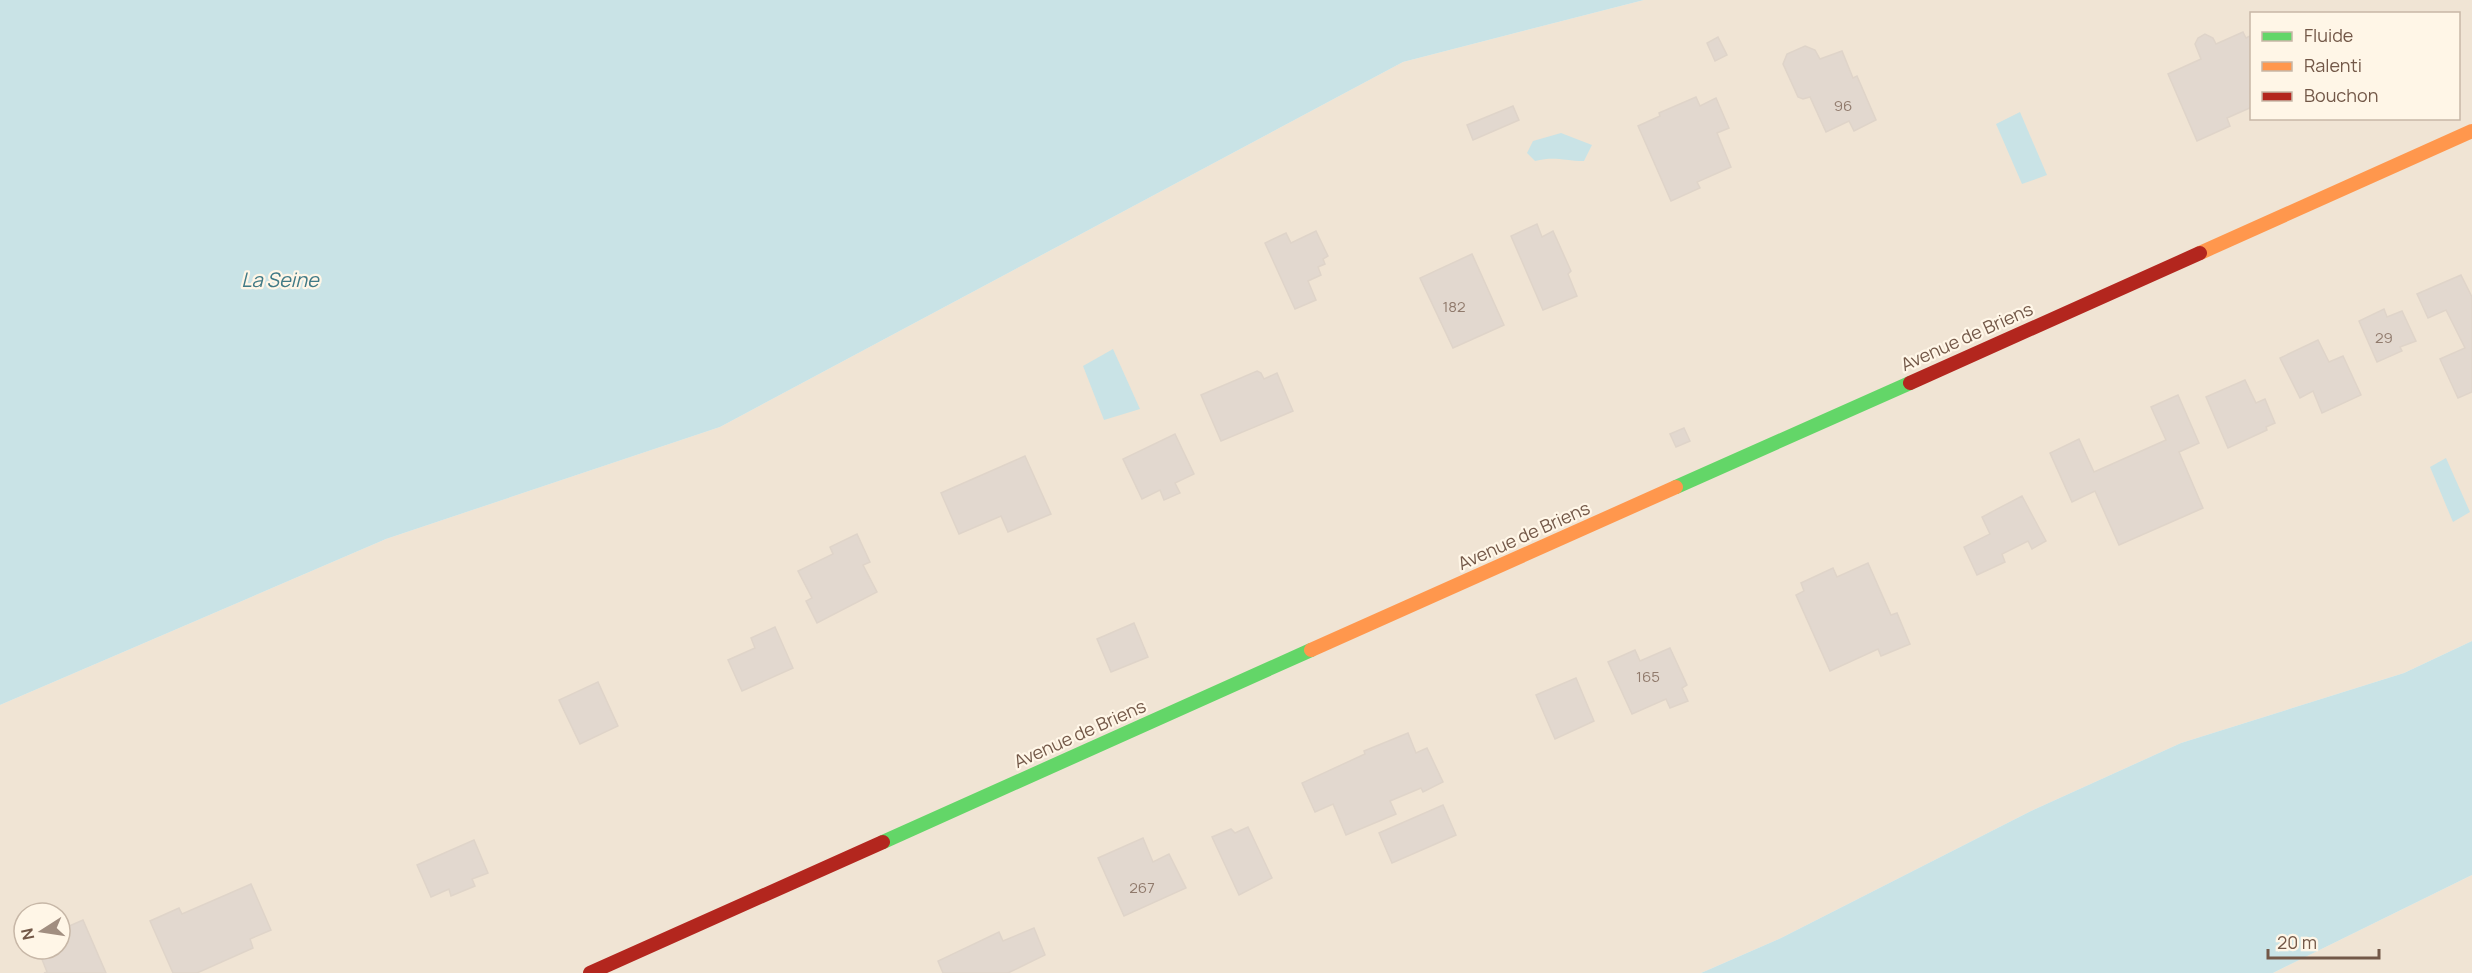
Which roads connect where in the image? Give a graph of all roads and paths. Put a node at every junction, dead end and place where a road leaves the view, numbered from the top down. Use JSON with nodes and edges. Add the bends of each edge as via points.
{"nodes":[{"id":1,"x":2472,"y":131,"type":"edge"},
{"id":2,"x":590,"y":973,"type":"edge"}],
"edges":[{"from":1,"to":2,"type":"street","name":"Avenue de Briens"}]}
